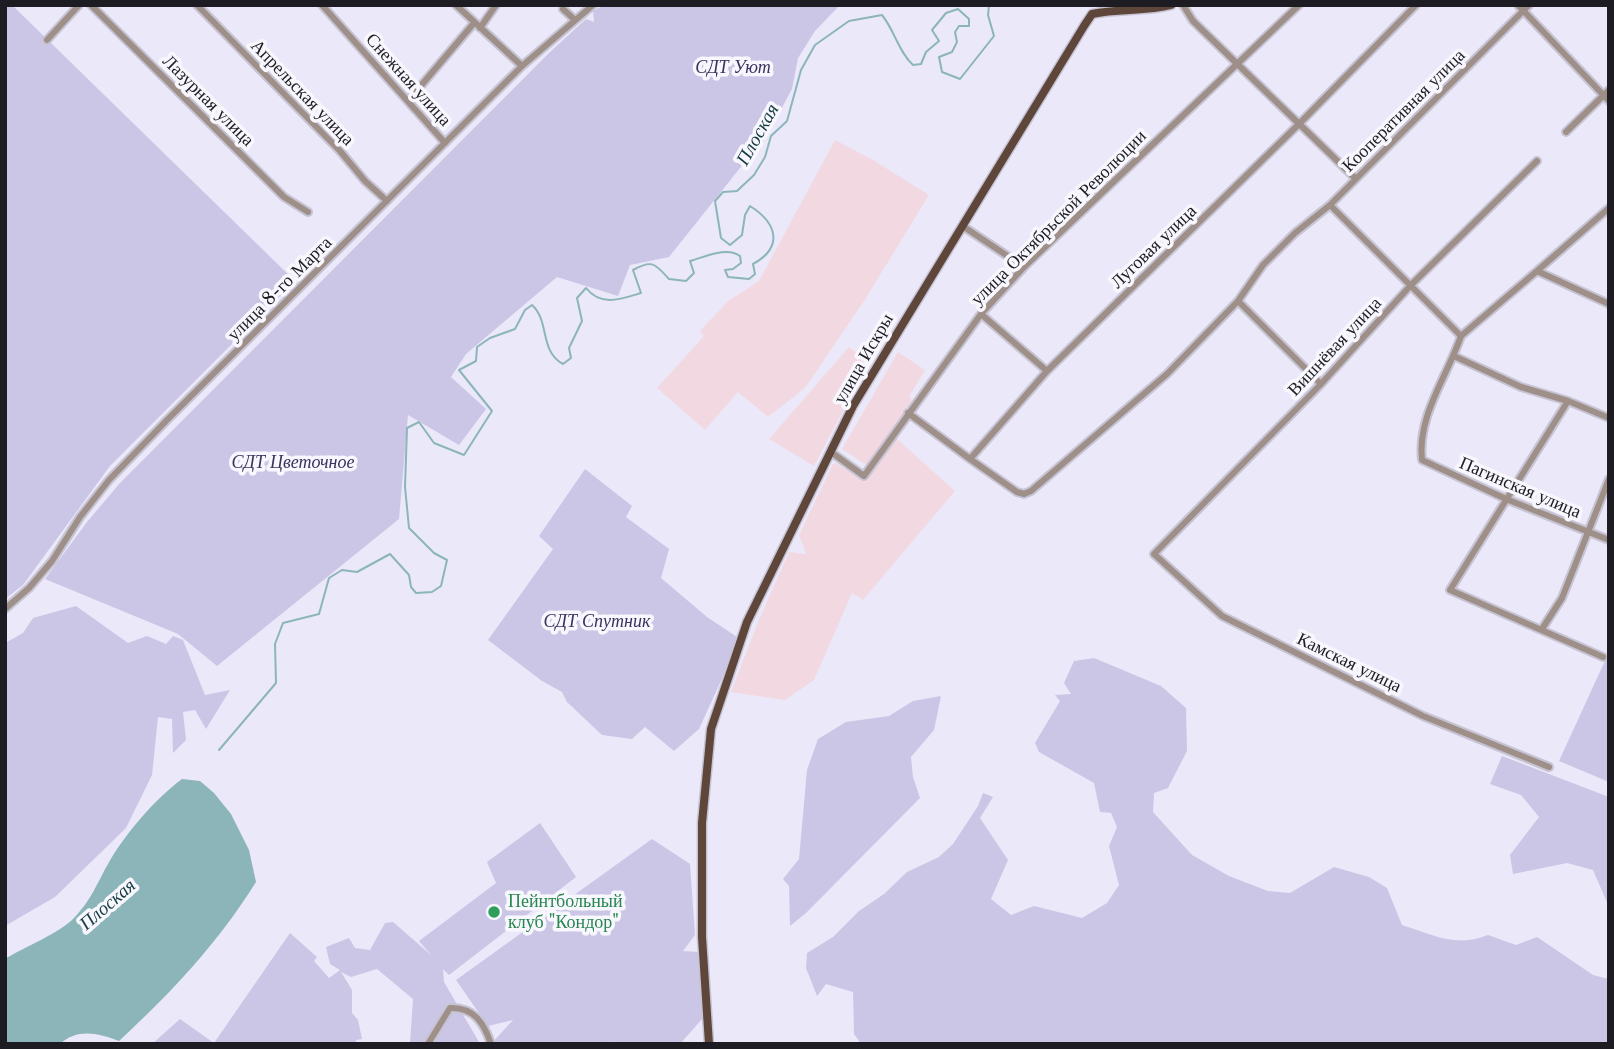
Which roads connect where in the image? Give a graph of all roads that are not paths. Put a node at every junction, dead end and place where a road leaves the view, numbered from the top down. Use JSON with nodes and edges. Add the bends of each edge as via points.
{"nodes":[{"id":1,"x":79,"y":5,"type":"edge"},
{"id":2,"x":92,"y":5,"type":"edge"},
{"id":3,"x":197,"y":5,"type":"edge"},
{"id":4,"x":322,"y":5,"type":"edge"},
{"id":5,"x":456,"y":5,"type":"edge"},
{"id":6,"x":496,"y":5,"type":"edge"},
{"id":7,"x":1171,"y":5,"type":"edge"},
{"id":8,"x":1183,"y":5,"type":"edge"},
{"id":9,"x":1299,"y":5,"type":"edge"},
{"id":10,"x":1416,"y":5,"type":"edge"},
{"id":11,"x":587,"y":7,"type":"edge"},
{"id":12,"x":1524,"y":7,"type":"edge"},
{"id":13,"x":563,"y":9,"type":"dead end"},
{"id":14,"x":1094,"y":10,"type":"edge"},
{"id":15,"x":575,"y":20,"type":"junction"},
{"id":16,"x":477,"y":26,"type":"junction"},
{"id":17,"x":47,"y":40,"type":"dead end"},
{"id":18,"x":1237,"y":63,"type":"junction"},
{"id":19,"x":522,"y":66,"type":"junction"},
{"id":20,"x":1607,"y":95,"type":"edge"},
{"id":21,"x":408,"y":101,"type":"junction"},
{"id":22,"x":1298,"y":125,"type":"junction"},
{"id":23,"x":1566,"y":132,"type":"dead end"},
{"id":24,"x":446,"y":143,"type":"junction"},
{"id":25,"x":1537,"y":161,"type":"dead end"},
{"id":26,"x":1356,"y":179,"type":"junction"},
{"id":27,"x":387,"y":201,"type":"junction"},
{"id":28,"x":1330,"y":205,"type":"junction"},
{"id":29,"x":1609,"y":208,"type":"edge"},
{"id":30,"x":308,"y":212,"type":"dead end"},
{"id":31,"x":964,"y":228,"type":"junction"},
{"id":32,"x":1024,"y":267,"type":"junction"},
{"id":33,"x":1537,"y":271,"type":"junction"},
{"id":34,"x":1411,"y":285,"type":"junction"},
{"id":35,"x":1238,"y":301,"type":"junction"},
{"id":36,"x":1609,"y":304,"type":"edge"},
{"id":37,"x":981,"y":314,"type":"junction"},
{"id":38,"x":1461,"y":336,"type":"junction"},
{"id":39,"x":1454,"y":356,"type":"junction"},
{"id":40,"x":1047,"y":371,"type":"junction"},
{"id":41,"x":1321,"y":384,"type":"junction"},
{"id":42,"x":1568,"y":401,"type":"junction"},
{"id":43,"x":908,"y":413,"type":"junction"},
{"id":44,"x":1609,"y":418,"type":"edge"},
{"id":45,"x":831,"y":452,"type":"junction"},
{"id":46,"x":970,"y":459,"type":"junction"},
{"id":47,"x":1609,"y":479,"type":"edge"},
{"id":48,"x":1506,"y":499,"type":"junction"},
{"id":49,"x":1587,"y":532,"type":"junction"},
{"id":50,"x":1609,"y":540,"type":"edge"},
{"id":51,"x":1154,"y":554,"type":"joint"},
{"id":52,"x":5,"y":609,"type":"edge"},
{"id":53,"x":1542,"y":629,"type":"junction"},
{"id":54,"x":1603,"y":657,"type":"dead end"},
{"id":55,"x":1549,"y":767,"type":"dead end"},
{"id":56,"x":428,"y":1044,"type":"edge"},
{"id":57,"x":491,"y":1044,"type":"edge"},
{"id":58,"x":709,"y":1044,"type":"edge"}],
"edges":[{"from":1,"to":17,"type":"street"},
{"from":2,"to":30,"type":"street","name":"Лазурная улица","via":[[284,197]]},
{"from":3,"to":27,"type":"street","name":"Апрельская улица"},
{"from":4,"to":21,"type":"street","name":"Снежная улица"},
{"from":5,"to":16,"type":"street"},
{"from":6,"to":16,"type":"street"},
{"from":7,"to":14,"type":"main road"},
{"from":8,"to":18,"type":"street","via":[[1193,21]]},
{"from":9,"to":18,"type":"street","name":"улица Октябрьской Революции"},
{"from":10,"to":22,"type":"street","name":"Луговая улица"},
{"from":11,"to":15,"type":"street","name":"улица 8-го Марта"},
{"from":12,"to":20,"type":"street"},
{"from":12,"to":26,"type":"street","name":"Кооперативная улица"},
{"from":13,"to":15,"type":"street"},
{"from":14,"to":31,"type":"main road","name":"улица Искры"},
{"from":15,"to":19,"type":"street","name":"улица 8-го Марта"},
{"from":16,"to":19,"type":"street"},
{"from":16,"to":21,"type":"street"},
{"from":18,"to":22,"type":"street"},
{"from":18,"to":32,"type":"street","name":"улица Октябрьской Революции"},
{"from":19,"to":24,"type":"street","name":"улица 8-го Марта"},
{"from":20,"to":23,"type":"street"},
{"from":21,"to":24,"type":"street","name":"Снежная улица"},
{"from":22,"to":26,"type":"street"},
{"from":22,"to":40,"type":"street","name":"Луговая улица"},
{"from":24,"to":27,"type":"street","name":"улица 8-го Марта"},
{"from":25,"to":34,"type":"street","name":"Вишнёвая улица"},
{"from":26,"to":28,"type":"street","name":"Кооперативная улица"},
{"from":27,"to":52,"type":"street","name":"улица 8-го Марта","via":[[109,480],[52,561]]},
{"from":28,"to":34,"type":"street"},
{"from":28,"to":35,"type":"street","name":"Кооперативная улица","via":[[1263,265]]},
{"from":29,"to":33,"type":"street"},
{"from":31,"to":32,"type":"street"},
{"from":31,"to":45,"type":"main road","name":"улица Искры","via":[[883,354]]},
{"from":32,"to":37,"type":"street","name":"улица Октябрьской Революции"},
{"from":33,"to":36,"type":"street"},
{"from":33,"to":38,"type":"street"},
{"from":34,"to":38,"type":"street"},
{"from":34,"to":41,"type":"street","name":"Вишнёвая улица"},
{"from":35,"to":41,"type":"street"},
{"from":35,"to":46,"type":"street","name":"Кооперативная улица","via":[[1167,374],[1031,491],[1017,492]]},
{"from":37,"to":40,"type":"street"},
{"from":37,"to":43,"type":"street","name":"улица Октябрьской Революции"},
{"from":38,"to":39,"type":"street"},
{"from":39,"to":42,"type":"street","via":[[1521,387]]},
{"from":39,"to":48,"type":"street","name":"Пагинская улица","via":[[1424,426],[1422,460]]},
{"from":40,"to":46,"type":"street","name":"Луговая улица"},
{"from":41,"to":51,"type":"street","name":"Вишнёвая улица"},
{"from":42,"to":44,"type":"street"},
{"from":42,"to":48,"type":"street"},
{"from":43,"to":45,"type":"street","name":"улица Октябрьской Революции","via":[[864,476]]},
{"from":43,"to":46,"type":"street"},
{"from":45,"to":58,"type":"main road","name":"улица Искры","via":[[747,622],[711,729],[702,822],[702,937]]},
{"from":47,"to":49,"type":"street"},
{"from":48,"to":49,"type":"street","name":"Пагинская улица"},
{"from":48,"to":53,"type":"street","via":[[1451,590]]},
{"from":49,"to":50,"type":"street","name":"Пагинская улица"},
{"from":49,"to":53,"type":"street","via":[[1562,598]]},
{"from":51,"to":55,"type":"street","name":"Камская улица","via":[[1222,615],[1423,716]]},
{"from":53,"to":54,"type":"street"},
{"from":56,"to":57,"type":"street","via":[[450,1008],[463,1007],[481,1020]]}]}
